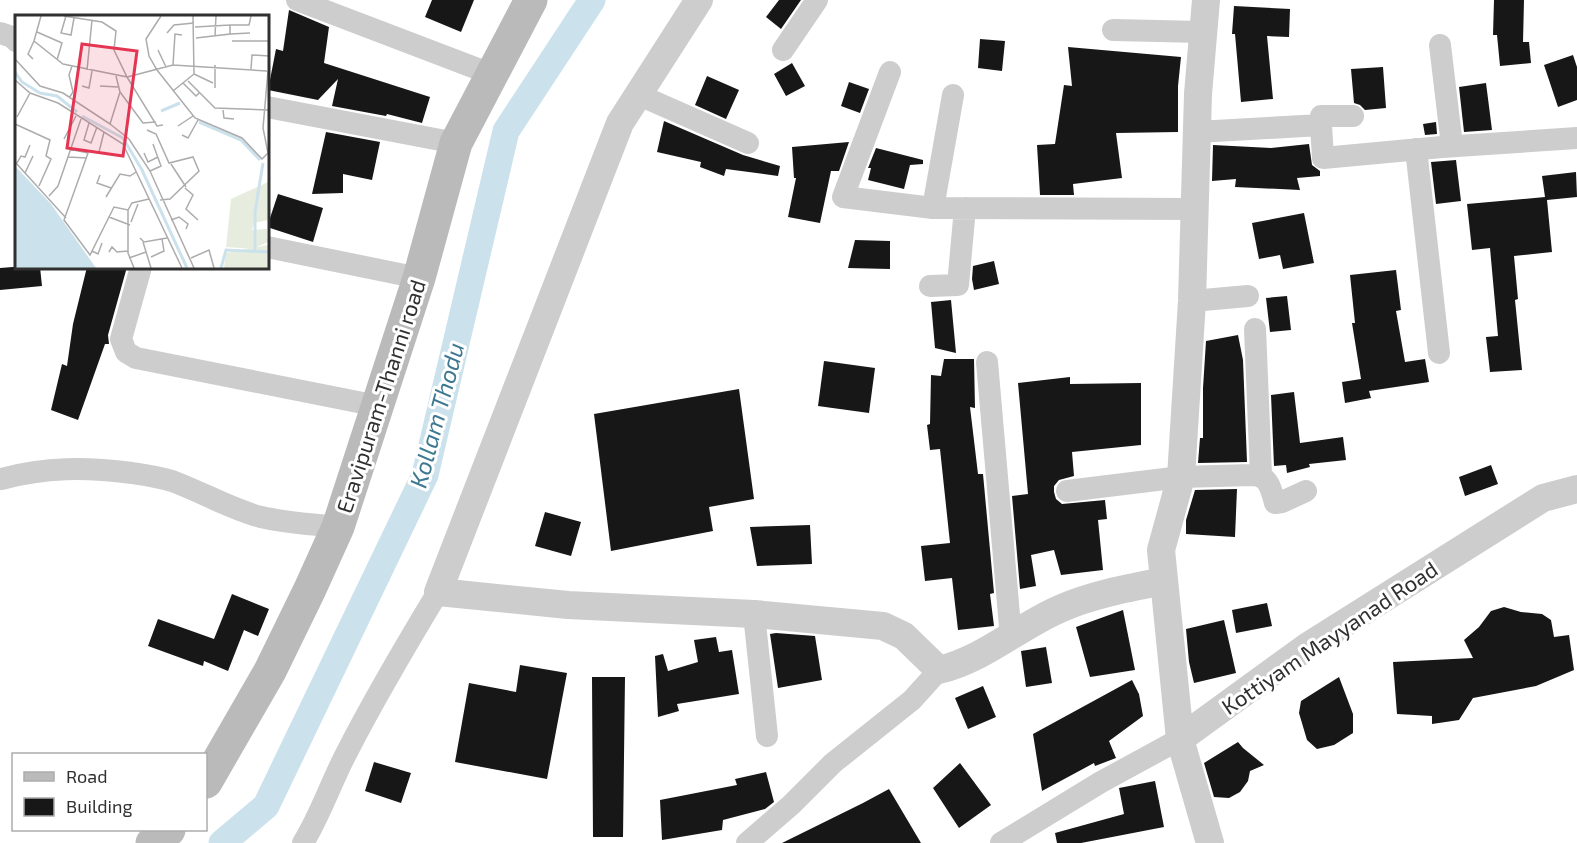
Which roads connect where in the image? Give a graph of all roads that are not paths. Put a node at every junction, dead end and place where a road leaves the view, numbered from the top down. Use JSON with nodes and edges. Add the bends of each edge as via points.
{"nodes":[{"id":1,"x":297,"y":0,"type":"edge"},
{"id":2,"x":531,"y":0,"type":"edge"},
{"id":3,"x":699,"y":0,"type":"edge"},
{"id":4,"x":817,"y":0,"type":"edge"},
{"id":5,"x":1206,"y":0,"type":"edge"},
{"id":6,"x":1113,"y":30,"type":"dead end"},
{"id":7,"x":0,"y":33,"type":"edge"},
{"id":8,"x":1202,"y":33,"type":"junction"},
{"id":9,"x":15,"y":40,"type":"edge"},
{"id":10,"x":1440,"y":45,"type":"dead end"},
{"id":11,"x":783,"y":50,"type":"dead end"},
{"id":12,"x":890,"y":72,"type":"dead end"},
{"id":13,"x":491,"y":74,"type":"junction"},
{"id":14,"x":639,"y":95,"type":"junction"},
{"id":15,"x":953,"y":95,"type":"dead end"},
{"id":16,"x":268,"y":107,"type":"edge"},
{"id":17,"x":1353,"y":116,"type":"dead end"},
{"id":18,"x":1321,"y":125,"type":"junction"},
{"id":19,"x":1197,"y":132,"type":"junction"},
{"id":20,"x":1577,"y":138,"type":"edge"},
{"id":21,"x":456,"y":143,"type":"junction"},
{"id":22,"x":748,"y":143,"type":"dead end"},
{"id":23,"x":1452,"y":146,"type":"junction"},
{"id":24,"x":1416,"y":149,"type":"junction"},
{"id":25,"x":933,"y":208,"type":"junction"},
{"id":26,"x":965,"y":208,"type":"junction"},
{"id":27,"x":1196,"y":210,"type":"junction"},
{"id":28,"x":268,"y":248,"type":"edge"},
{"id":29,"x":141,"y":268,"type":"edge"},
{"id":30,"x":419,"y":278,"type":"junction"},
{"id":31,"x":930,"y":286,"type":"dead end"},
{"id":32,"x":1248,"y":296,"type":"dead end"},
{"id":33,"x":1192,"y":301,"type":"junction"},
{"id":34,"x":1255,"y":329,"type":"dead end"},
{"id":35,"x":1439,"y":353,"type":"dead end"},
{"id":36,"x":987,"y":362,"type":"dead end"},
{"id":37,"x":378,"y":406,"type":"junction"},
{"id":38,"x":1261,"y":475,"type":"junction"},
{"id":39,"x":1181,"y":477,"type":"junction"},
{"id":40,"x":1,"y":479,"type":"edge"},
{"id":41,"x":1577,"y":489,"type":"edge"},
{"id":42,"x":1067,"y":491,"type":"dead end"},
{"id":43,"x":1306,"y":491,"type":"dead end"},
{"id":44,"x":338,"y":527,"type":"junction"},
{"id":45,"x":1164,"y":581,"type":"junction"},
{"id":46,"x":438,"y":592,"type":"junction"},
{"id":47,"x":753,"y":614,"type":"junction"},
{"id":48,"x":1011,"y":638,"type":"junction"},
{"id":49,"x":939,"y":670,"type":"junction"},
{"id":50,"x":766,"y":736,"type":"dead end"},
{"id":51,"x":1180,"y":739,"type":"junction"},
{"id":52,"x":207,"y":780,"type":"edge"},
{"id":53,"x":168,"y":831,"type":"edge"},
{"id":54,"x":152,"y":843,"type":"edge"},
{"id":55,"x":303,"y":843,"type":"edge"},
{"id":56,"x":747,"y":843,"type":"edge"},
{"id":57,"x":1001,"y":843,"type":"edge"},
{"id":58,"x":1210,"y":843,"type":"edge"}],
"edges":[{"from":1,"to":13,"type":"street"},
{"from":2,"to":13,"type":"main road","name":"Eravipuram-Thanni road"},
{"from":3,"to":14,"type":"street"},
{"from":4,"to":11,"type":"street"},
{"from":5,"to":8,"type":"street"},
{"from":6,"to":8,"type":"street"},
{"from":7,"to":9,"type":"street"},
{"from":8,"to":19,"type":"street"},
{"from":10,"to":23,"type":"street"},
{"from":12,"to":25,"type":"street","via":[[843,197]]},
{"from":13,"to":21,"type":"main road","name":"Eravipuram-Thanni road"},
{"from":14,"to":22,"type":"street"},
{"from":14,"to":46,"type":"street","via":[[616,134]]},
{"from":15,"to":25,"type":"street"},
{"from":16,"to":21,"type":"street"},
{"from":17,"to":18,"type":"street","via":[[1321,116]]},
{"from":18,"to":19,"type":"street"},
{"from":18,"to":24,"type":"street","via":[[1323,158]]},
{"from":19,"to":27,"type":"street"},
{"from":20,"to":23,"type":"street"},
{"from":21,"to":30,"type":"main road","name":"Eravipuram-Thanni road"},
{"from":23,"to":24,"type":"street"},
{"from":24,"to":35,"type":"street"},
{"from":25,"to":26,"type":"street"},
{"from":26,"to":27,"type":"street"},
{"from":26,"to":31,"type":"street","via":[[958,285]]},
{"from":27,"to":33,"type":"street"},
{"from":28,"to":30,"type":"street"},
{"from":29,"to":37,"type":"street","via":[[122,339],[126,352],[136,358]]},
{"from":30,"to":37,"type":"main road","name":"Eravipuram-Thanni road"},
{"from":32,"to":33,"type":"street"},
{"from":33,"to":39,"type":"street"},
{"from":34,"to":38,"type":"street"},
{"from":36,"to":48,"type":"street"},
{"from":37,"to":44,"type":"main road","name":"Eravipuram-Thanni road"},
{"from":38,"to":39,"type":"street"},
{"from":38,"to":43,"type":"street","via":[[1268,481],[1275,503]]},
{"from":39,"to":42,"type":"street"},
{"from":39,"to":45,"type":"street","via":[[1161,550]]},
{"from":40,"to":44,"type":"street","via":[[69,468],[146,475],[169,480],[261,517]]},
{"from":41,"to":51,"type":"street","name":"Kottiyam Mayyanad Road","via":[[1544,498],[1327,633]]},
{"from":44,"to":52,"type":"main road","name":"Eravipuram-Thanni road","via":[[270,670]]},
{"from":45,"to":48,"type":"street","via":[[1061,608]]},
{"from":45,"to":51,"type":"street"},
{"from":46,"to":47,"type":"street","via":[[568,605]]},
{"from":46,"to":55,"type":"street","via":[[374,700]]},
{"from":47,"to":49,"type":"street","via":[[883,626],[904,636]]},
{"from":47,"to":50,"type":"street"},
{"from":48,"to":49,"type":"street","via":[[970,660]]},
{"from":49,"to":56,"type":"street","via":[[912,700],[833,763]]},
{"from":51,"to":57,"type":"street"},
{"from":51,"to":58,"type":"street"},
{"from":53,"to":54,"type":"main road"}]}
